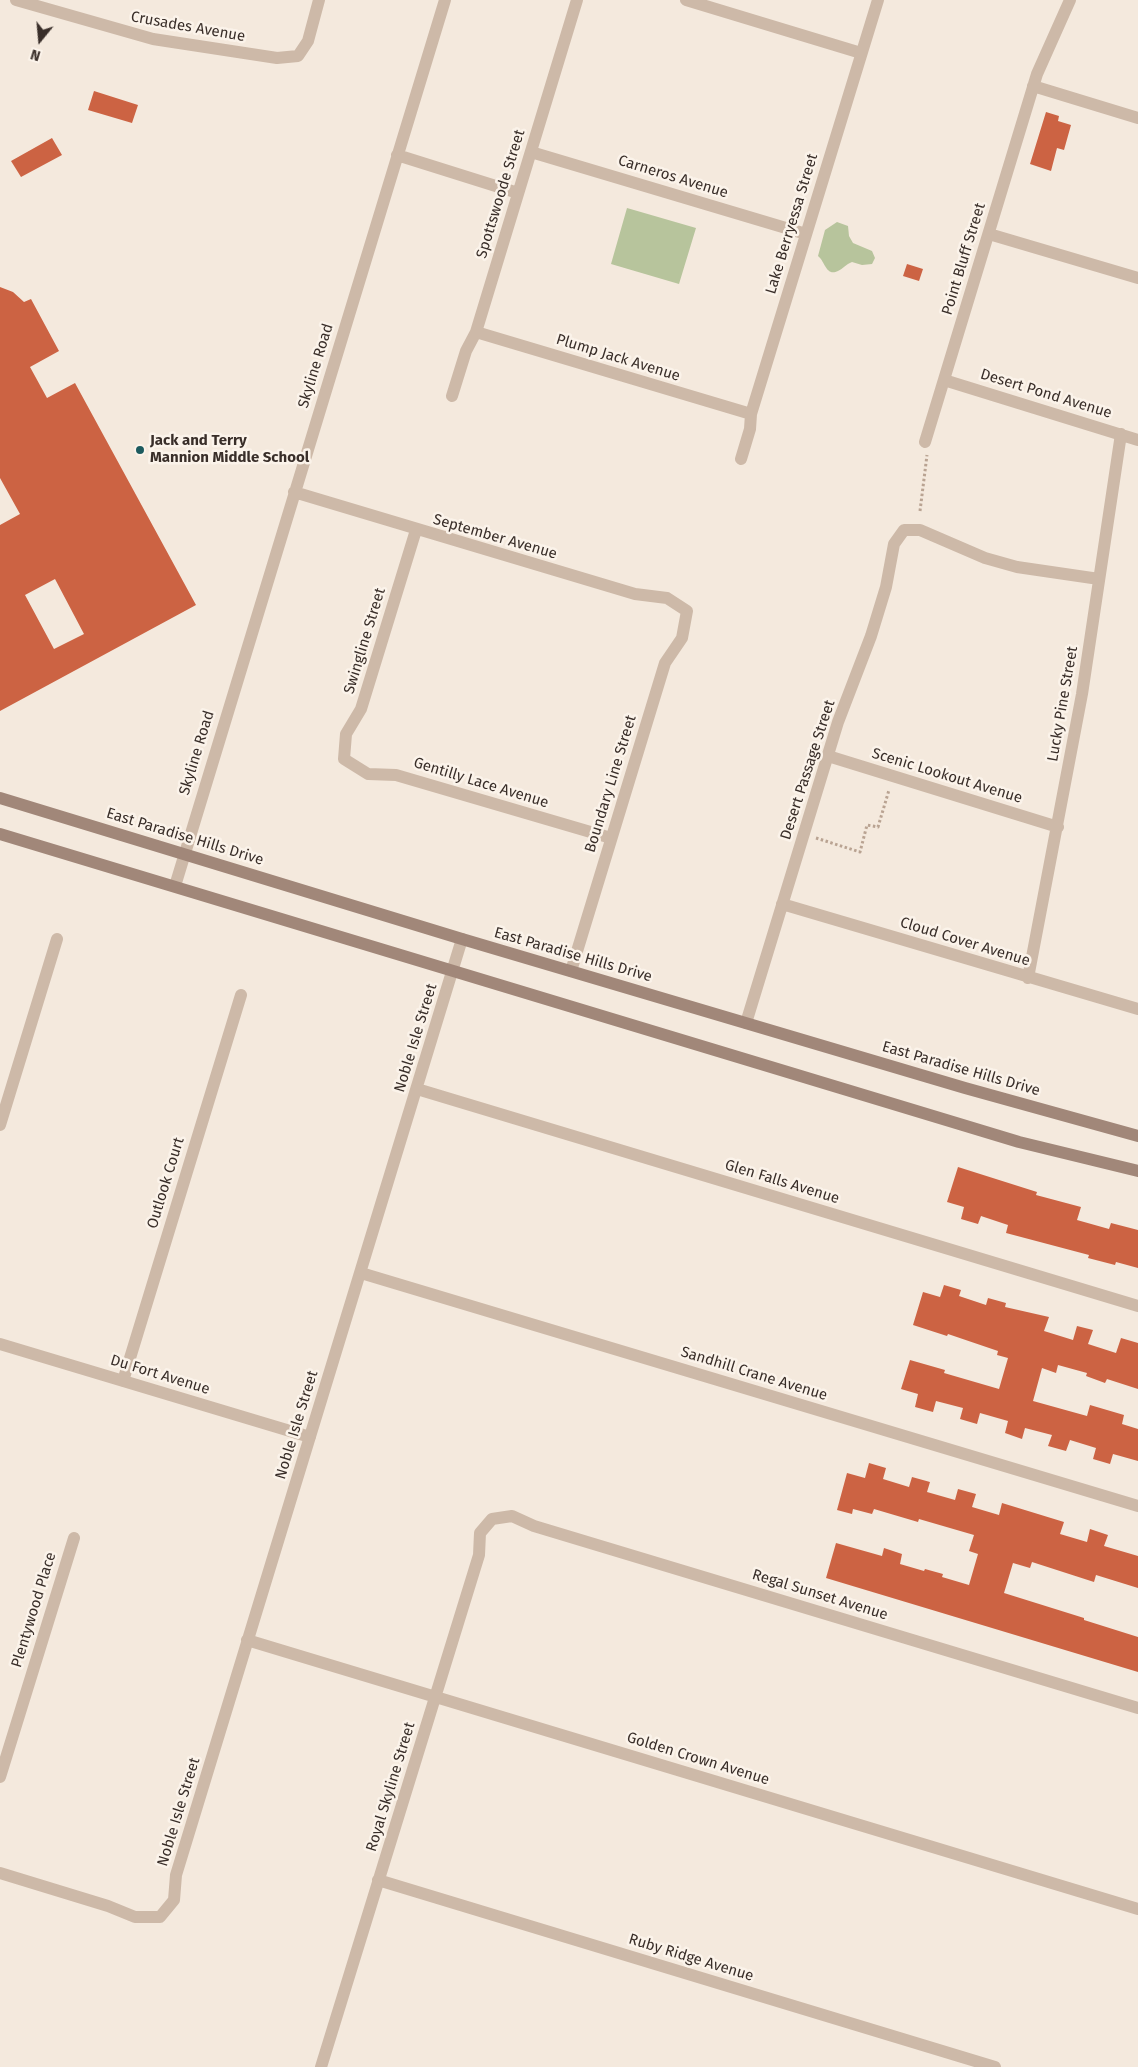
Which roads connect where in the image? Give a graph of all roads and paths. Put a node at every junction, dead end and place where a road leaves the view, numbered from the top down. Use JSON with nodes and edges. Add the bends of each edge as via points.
{"nodes":[{"id":1,"x":16,"y":0,"type":"edge"},
{"id":2,"x":319,"y":0,"type":"edge"},
{"id":3,"x":445,"y":0,"type":"edge"},
{"id":4,"x":577,"y":0,"type":"edge"},
{"id":5,"x":686,"y":0,"type":"edge"},
{"id":6,"x":878,"y":0,"type":"edge"},
{"id":7,"x":1070,"y":0,"type":"edge"},
{"id":8,"x":861,"y":53,"type":"junction"},
{"id":9,"x":1034,"y":86,"type":"junction"},
{"id":10,"x":1138,"y":118,"type":"edge"},
{"id":11,"x":531,"y":152,"type":"junction"},
{"id":12,"x":397,"y":155,"type":"junction"},
{"id":13,"x":518,"y":193,"type":"junction"},
{"id":14,"x":806,"y":234,"type":"junction"},
{"id":15,"x":989,"y":234,"type":"junction"},
{"id":16,"x":1138,"y":278,"type":"edge"},
{"id":17,"x":476,"y":332,"type":"junction"},
{"id":18,"x":944,"y":380,"type":"junction"},
{"id":19,"x":452,"y":396,"type":"dead end"},
{"id":20,"x":751,"y":414,"type":"junction"},
{"id":21,"x":1121,"y":434,"type":"junction"},
{"id":22,"x":1138,"y":440,"type":"edge"},
{"id":23,"x":926,"y":446,"type":"joint"},
{"id":24,"x":741,"y":459,"type":"dead end"},
{"id":25,"x":294,"y":492,"type":"junction"},
{"id":26,"x":920,"y":511,"type":"dead end"},
{"id":27,"x":416,"y":530,"type":"junction"},
{"id":28,"x":1099,"y":579,"type":"junction"},
{"id":29,"x":687,"y":611,"type":"joint"},
{"id":30,"x":828,"y":756,"type":"junction"},
{"id":31,"x":344,"y":759,"type":"joint"},
{"id":32,"x":890,"y":785,"type":"dead end"},
{"id":33,"x":0,"y":798,"type":"edge"},
{"id":34,"x":1058,"y":827,"type":"junction"},
{"id":35,"x":0,"y":834,"type":"edge"},
{"id":36,"x":813,"y":837,"type":"dead end"},
{"id":37,"x":611,"y":838,"type":"junction"},
{"id":38,"x":184,"y":854,"type":"junction"},
{"id":39,"x":174,"y":886,"type":"junction"},
{"id":40,"x":782,"y":904,"type":"junction"},
{"id":41,"x":57,"y":939,"type":"dead end"},
{"id":42,"x":462,"y":940,"type":"junction"},
{"id":43,"x":453,"y":971,"type":"junction"},
{"id":44,"x":571,"y":971,"type":"junction"},
{"id":45,"x":1028,"y":978,"type":"junction"},
{"id":46,"x":241,"y":995,"type":"dead end"},
{"id":47,"x":1138,"y":1009,"type":"edge"},
{"id":48,"x":746,"y":1023,"type":"junction"},
{"id":49,"x":417,"y":1089,"type":"junction"},
{"id":50,"x":0,"y":1125,"type":"edge"},
{"id":51,"x":1138,"y":1136,"type":"edge"},
{"id":52,"x":1138,"y":1171,"type":"edge"},
{"id":53,"x":361,"y":1273,"type":"junction"},
{"id":54,"x":1138,"y":1306,"type":"edge"},
{"id":55,"x":0,"y":1344,"type":"edge"},
{"id":56,"x":123,"y":1381,"type":"junction"},
{"id":57,"x":310,"y":1438,"type":"junction"},
{"id":58,"x":1138,"y":1506,"type":"edge"},
{"id":59,"x":492,"y":1519,"type":"joint"},
{"id":60,"x":74,"y":1538,"type":"dead end"},
{"id":61,"x":248,"y":1640,"type":"junction"},
{"id":62,"x":436,"y":1697,"type":"junction"},
{"id":63,"x":1138,"y":1708,"type":"edge"},
{"id":64,"x":0,"y":1777,"type":"edge"},
{"id":65,"x":0,"y":1872,"type":"edge"},
{"id":66,"x":378,"y":1880,"type":"junction"},
{"id":67,"x":1138,"y":1909,"type":"edge"},
{"id":68,"x":326,"y":2066,"type":"edge"},
{"id":69,"x":995,"y":2067,"type":"edge"}],
"edges":[{"from":1,"to":2,"type":"street","name":"Crusades Avenue","via":[[153,39],[277,58],[298,56],[308,41]]},
{"from":3,"to":12,"type":"street","name":"Skyline Road"},
{"from":4,"to":11,"type":"street","name":"Spottswoode Street"},
{"from":5,"to":8,"type":"street"},
{"from":6,"to":8,"type":"street","name":"Lake Berryessa Street"},
{"from":7,"to":9,"type":"street","name":"Point Bluff Street"},
{"from":8,"to":14,"type":"street","name":"Lake Berryessa Street"},
{"from":9,"to":10,"type":"street"},
{"from":9,"to":15,"type":"street","name":"Point Bluff Street"},
{"from":11,"to":13,"type":"street","name":"Spottswoode Street"},
{"from":11,"to":14,"type":"street","name":"Carneros Avenue"},
{"from":12,"to":13,"type":"street"},
{"from":12,"to":25,"type":"street","name":"Skyline Road"},
{"from":13,"to":17,"type":"street","name":"Spottswoode Street"},
{"from":14,"to":20,"type":"street","name":"Lake Berryessa Street"},
{"from":15,"to":16,"type":"street"},
{"from":15,"to":18,"type":"street","name":"Point Bluff Street"},
{"from":17,"to":19,"type":"street","name":"Spottswoode Street","via":[[466,351]]},
{"from":17,"to":20,"type":"street","name":"Plump Jack Avenue"},
{"from":18,"to":21,"type":"street","name":"Desert Pond Avenue"},
{"from":18,"to":23,"type":"street","name":"Point Bluff Street"},
{"from":20,"to":24,"type":"street","name":"Lake Berryessa Street"},
{"from":21,"to":22,"type":"street","name":"Desert Pond Avenue"},
{"from":21,"to":28,"type":"street","name":"Lucky Pine Street"},
{"from":23,"to":26,"type":"path"},
{"from":25,"to":27,"type":"street","name":"September Avenue"},
{"from":25,"to":38,"type":"street","name":"Skyline Road"},
{"from":27,"to":29,"type":"street","name":"September Avenue","via":[[635,594],[667,598]]},
{"from":27,"to":31,"type":"street","name":"Swingline Street","via":[[361,709],[346,734]]},
{"from":28,"to":30,"type":"street","name":"Desert Passage Street","via":[[1017,567],[985,558],[920,530],[904,530],[894,544],[886,588]]},
{"from":28,"to":34,"type":"street","name":"Lucky Pine Street"},
{"from":29,"to":37,"type":"street","name":"Boundary Line Street","via":[[682,638],[665,663]]},
{"from":30,"to":34,"type":"street","name":"Scenic Lookout Avenue"},
{"from":30,"to":40,"type":"street","name":"Desert Passage Street"},
{"from":31,"to":37,"type":"street","name":"Gentilly Lace Avenue","via":[[368,774],[396,775]]},
{"from":32,"to":36,"type":"path","via":[[878,827],[867,825],[860,852]]},
{"from":33,"to":38,"type":"main road","name":"East Paradise Hills Drive"},
{"from":34,"to":45,"type":"street","name":"Lucky Pine Street"},
{"from":35,"to":39,"type":"main road"},
{"from":37,"to":44,"type":"street","name":"Boundary Line Street"},
{"from":38,"to":39,"type":"street","name":"Skyline Road"},
{"from":38,"to":42,"type":"main road","name":"East Paradise Hills Drive"},
{"from":39,"to":43,"type":"main road"},
{"from":40,"to":45,"type":"street","name":"Cloud Cover Avenue"},
{"from":40,"to":48,"type":"street","name":"Desert Passage Street"},
{"from":41,"to":50,"type":"street"},
{"from":42,"to":43,"type":"street","name":"Noble Isle Street"},
{"from":42,"to":44,"type":"main road","name":"East Paradise Hills Drive"},
{"from":43,"to":49,"type":"street","name":"Noble Isle Street"},
{"from":43,"to":52,"type":"main road","via":[[1019,1142]]},
{"from":44,"to":48,"type":"main road","name":"East Paradise Hills Drive"},
{"from":45,"to":47,"type":"street","name":"Cloud Cover Avenue"},
{"from":46,"to":56,"type":"street","name":"Outlook Court"},
{"from":48,"to":51,"type":"main road","name":"East Paradise Hills Drive"},
{"from":49,"to":53,"type":"street","name":"Noble Isle Street"},
{"from":49,"to":54,"type":"street","name":"Glen Falls Avenue"},
{"from":53,"to":57,"type":"street","name":"Noble Isle Street"},
{"from":53,"to":58,"type":"street","name":"Sandhill Crane Avenue"},
{"from":55,"to":56,"type":"street","name":"Du Fort Avenue"},
{"from":56,"to":57,"type":"street","name":"Du Fort Avenue"},
{"from":57,"to":61,"type":"street","name":"Noble Isle Street"},
{"from":59,"to":62,"type":"street","name":"Royal Skyline Street","via":[[480,1533],[478,1555]]},
{"from":59,"to":63,"type":"street","name":"Regal Sunset Avenue","via":[[512,1516],[543,1529]]},
{"from":60,"to":64,"type":"street","name":"Plentywood Place"},
{"from":61,"to":62,"type":"street","name":"Golden Crown Avenue"},
{"from":61,"to":65,"type":"street","name":"Noble Isle Street","via":[[176,1875],[174,1900],[160,1917],[135,1917]]},
{"from":62,"to":66,"type":"street","name":"Royal Skyline Street"},
{"from":62,"to":67,"type":"street","name":"Golden Crown Avenue"},
{"from":66,"to":68,"type":"street","name":"Royal Skyline Street"},
{"from":66,"to":69,"type":"street","name":"Ruby Ridge Avenue"}]}
